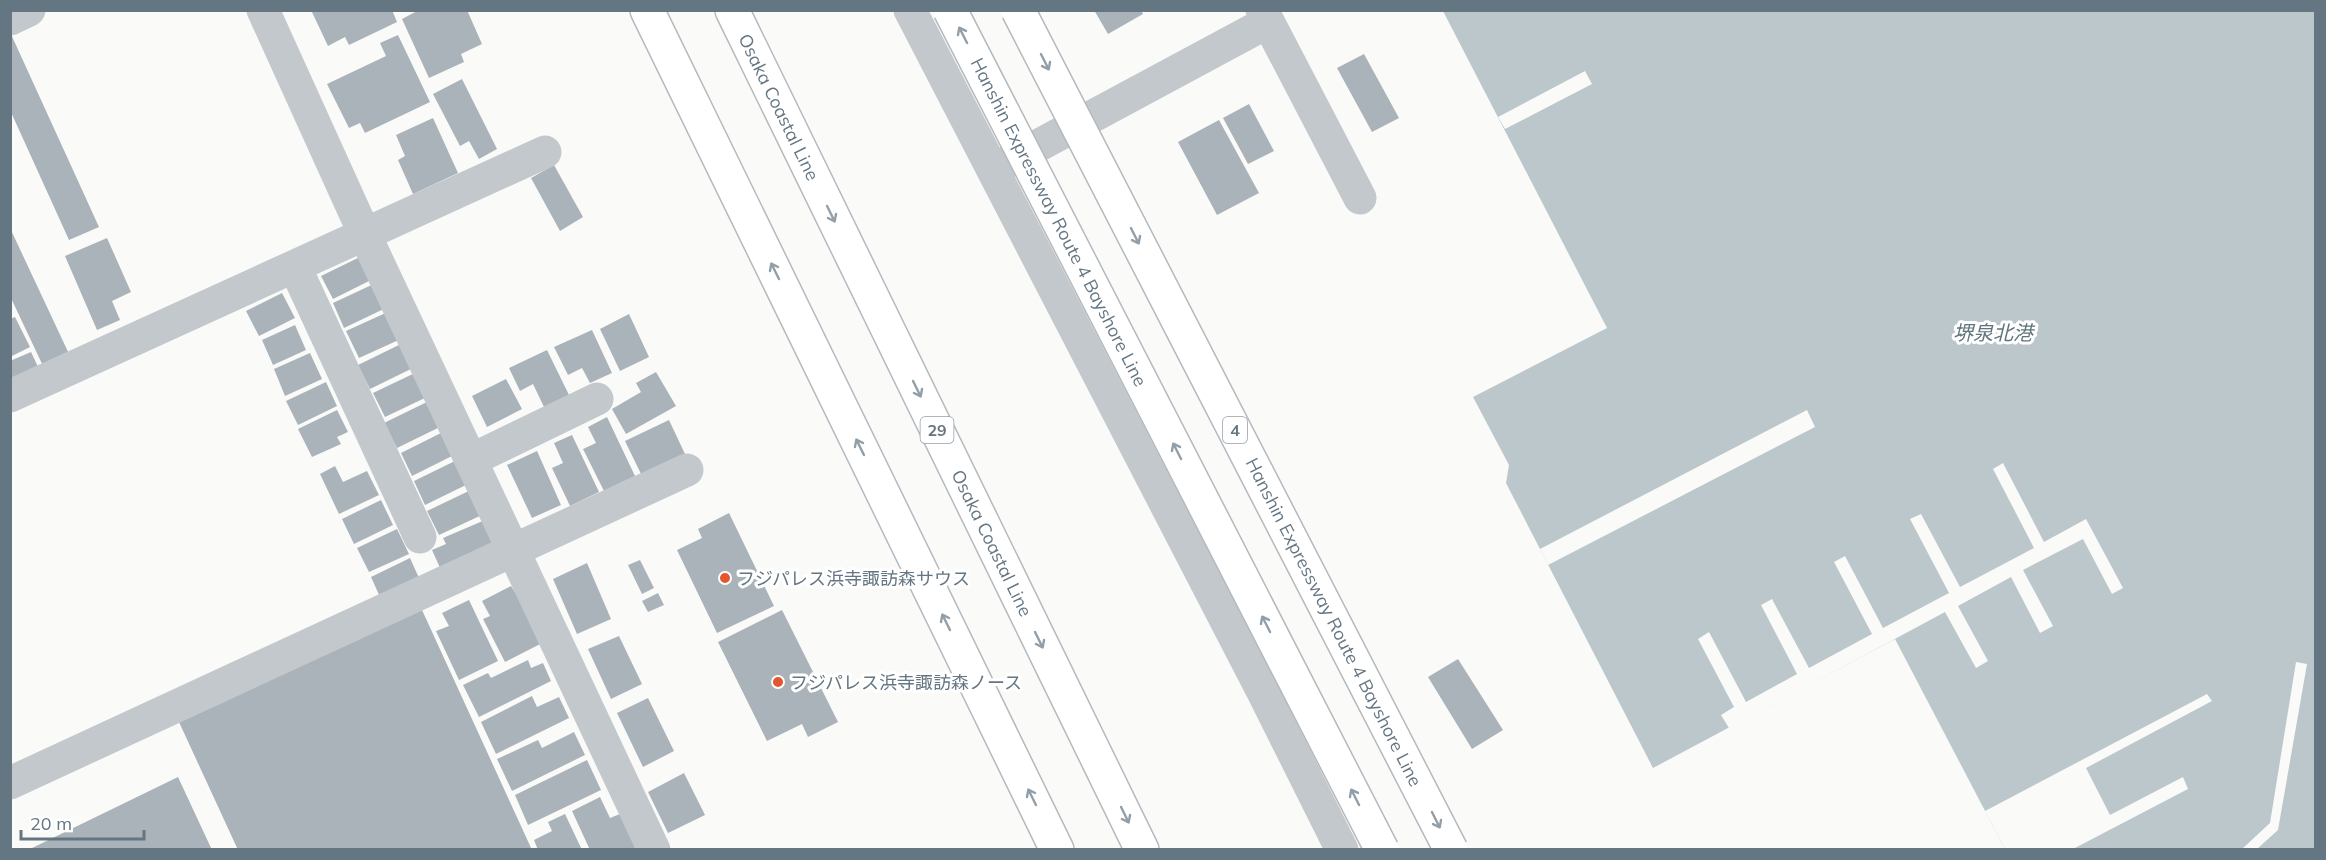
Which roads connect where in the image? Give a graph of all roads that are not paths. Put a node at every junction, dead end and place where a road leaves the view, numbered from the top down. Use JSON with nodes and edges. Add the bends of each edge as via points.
{"nodes":[{"id":1,"x":29,"y":10,"type":"edge"},
{"id":2,"x":263,"y":10,"type":"edge"},
{"id":3,"x":647,"y":10,"type":"edge"},
{"id":4,"x":732,"y":10,"type":"edge"},
{"id":5,"x":910,"y":10,"type":"edge"},
{"id":6,"x":950,"y":10,"type":"edge"},
{"id":7,"x":1018,"y":10,"type":"edge"},
{"id":8,"x":1265,"y":16,"type":"edge"},
{"id":9,"x":10,"y":19,"type":"edge"},
{"id":10,"x":545,"y":152,"type":"dead end"},
{"id":11,"x":993,"y":170,"type":"junction"},
{"id":12,"x":1360,"y":198,"type":"dead end"},
{"id":13,"x":365,"y":236,"type":"junction"},
{"id":14,"x":295,"y":267,"type":"junction"},
{"id":15,"x":10,"y":396,"type":"edge"},
{"id":16,"x":597,"y":399,"type":"dead end"},
{"id":17,"x":471,"y":460,"type":"junction"},
{"id":18,"x":687,"y":470,"type":"dead end"},
{"id":19,"x":420,"y":537,"type":"dead end"},
{"id":20,"x":513,"y":550,"type":"junction"},
{"id":21,"x":10,"y":783,"type":"edge"},
{"id":22,"x":654,"y":849,"type":"edge"},
{"id":23,"x":1057,"y":849,"type":"edge"},
{"id":24,"x":1142,"y":849,"type":"edge"},
{"id":25,"x":1342,"y":849,"type":"edge"},
{"id":26,"x":1382,"y":849,"type":"edge"},
{"id":27,"x":1451,"y":849,"type":"edge"}],
"edges":[{"from":1,"to":9,"type":"street"},
{"from":2,"to":13,"type":"street"},
{"from":23,"to":3,"type":"main road","one_way":true},
{"from":4,"to":24,"type":"main road","name":"Osaka Coastal Line","number":"29","one_way":true},
{"from":5,"to":11,"type":"street"},
{"from":26,"to":6,"type":"main road","name":"Hanshin Expressway Route 4 Bayshore Line","one_way":true,"bridge":true},
{"from":7,"to":27,"type":"main road","name":"Hanshin Expressway Route 4 Bayshore Line","number":"4","one_way":true,"bridge":true},
{"from":8,"to":11,"type":"street"},
{"from":8,"to":12,"type":"street"},
{"from":10,"to":13,"type":"street"},
{"from":11,"to":25,"type":"street"},
{"from":13,"to":14,"type":"street"},
{"from":13,"to":17,"type":"street"},
{"from":14,"to":15,"type":"street"},
{"from":14,"to":19,"type":"street"},
{"from":16,"to":17,"type":"street"},
{"from":17,"to":20,"type":"street"},
{"from":18,"to":20,"type":"street"},
{"from":20,"to":21,"type":"street"},
{"from":20,"to":22,"type":"street"}]}
